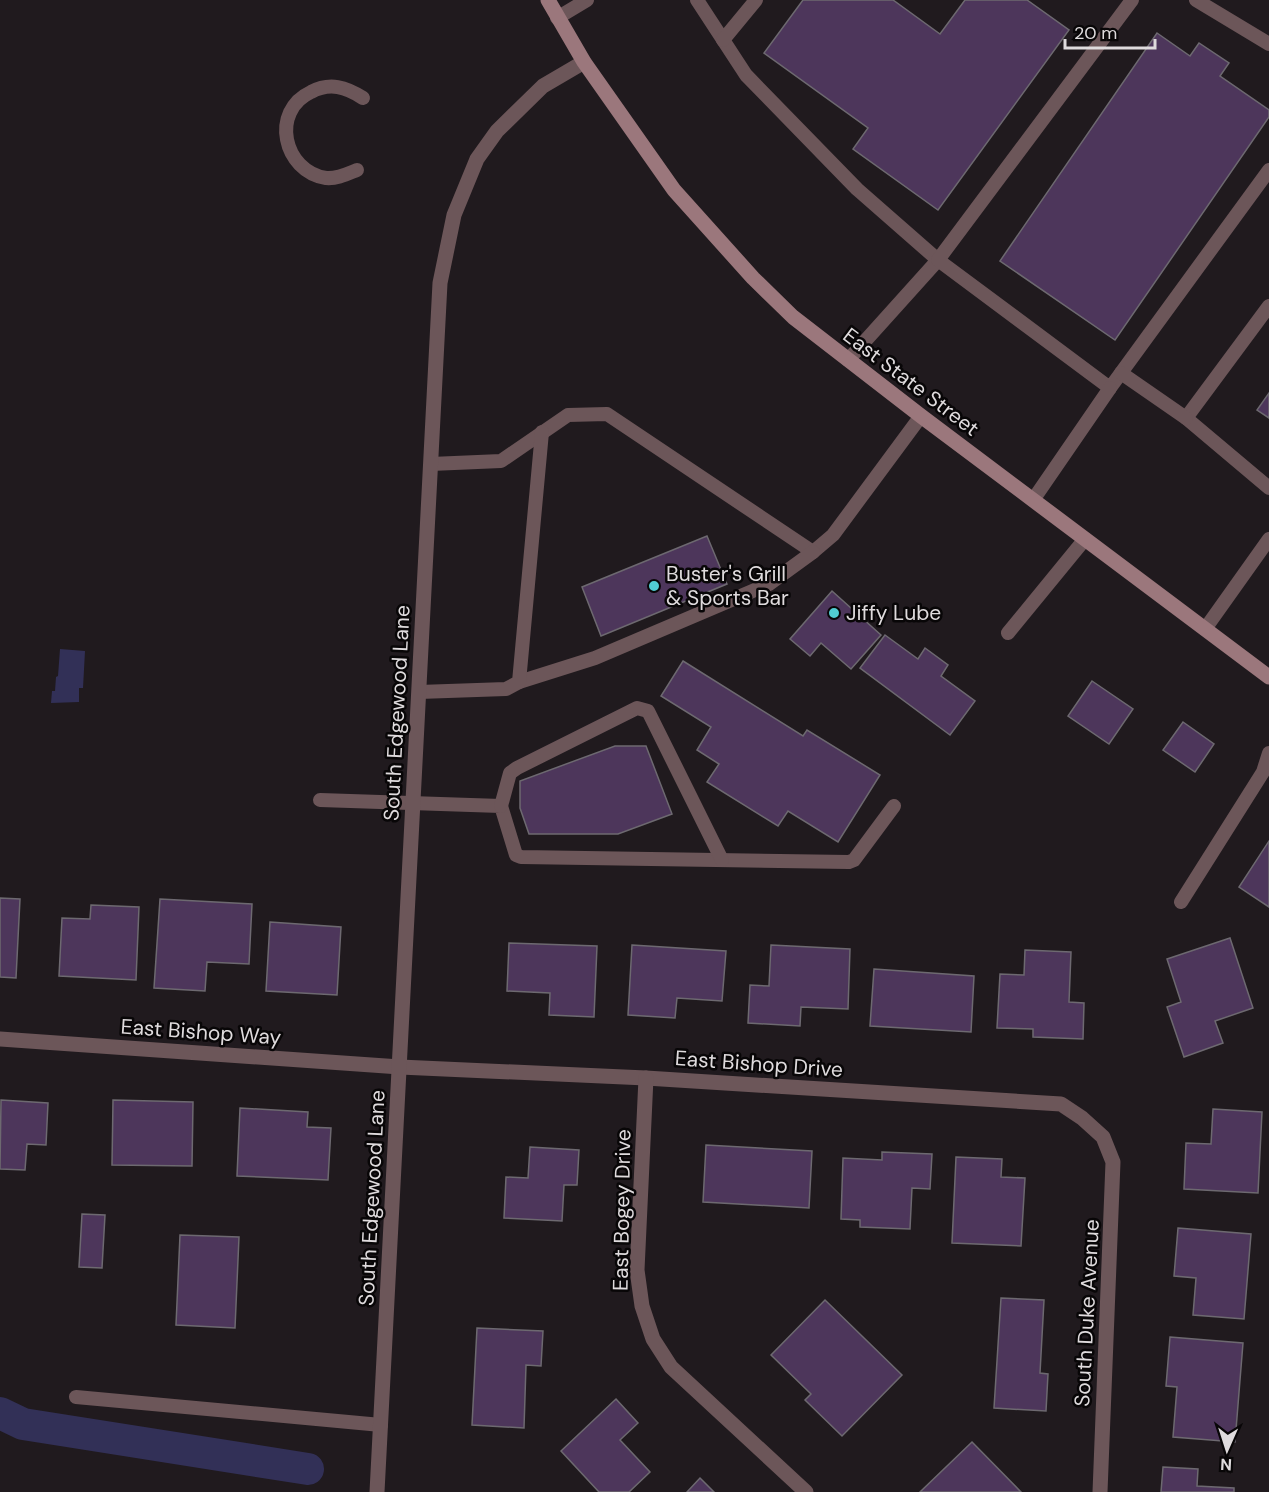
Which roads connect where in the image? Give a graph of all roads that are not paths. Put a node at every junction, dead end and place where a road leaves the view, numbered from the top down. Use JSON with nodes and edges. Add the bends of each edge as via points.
{"nodes":[{"id":1,"x":548,"y":0,"type":"edge"},
{"id":2,"x":587,"y":0,"type":"edge"},
{"id":3,"x":698,"y":0,"type":"edge"},
{"id":4,"x":756,"y":0,"type":"edge"},
{"id":5,"x":1132,"y":0,"type":"edge"},
{"id":6,"x":1196,"y":0,"type":"edge"},
{"id":7,"x":557,"y":18,"type":"junction"},
{"id":8,"x":723,"y":40,"type":"junction"},
{"id":9,"x":1269,"y":44,"type":"edge"},
{"id":10,"x":584,"y":62,"type":"junction"},
{"id":11,"x":363,"y":98,"type":"dead end"},
{"id":12,"x":357,"y":170,"type":"dead end"},
{"id":13,"x":1269,"y":170,"type":"edge"},
{"id":14,"x":939,"y":260,"type":"junction"},
{"id":15,"x":1269,"y":306,"type":"edge"},
{"id":16,"x":848,"y":360,"type":"junction"},
{"id":17,"x":1121,"y":373,"type":"junction"},
{"id":18,"x":1110,"y":388,"type":"junction"},
{"id":19,"x":921,"y":416,"type":"junction"},
{"id":20,"x":1186,"y":418,"type":"junction"},
{"id":21,"x":542,"y":432,"type":"junction"},
{"id":22,"x":430,"y":464,"type":"junction"},
{"id":23,"x":1269,"y":488,"type":"edge"},
{"id":24,"x":1033,"y":500,"type":"junction"},
{"id":25,"x":1085,"y":539,"type":"junction"},
{"id":26,"x":1269,"y":539,"type":"edge"},
{"id":27,"x":813,"y":552,"type":"junction"},
{"id":28,"x":1205,"y":629,"type":"junction"},
{"id":29,"x":1008,"y":633,"type":"dead end"},
{"id":30,"x":1269,"y":677,"type":"edge"},
{"id":31,"x":519,"y":682,"type":"junction"},
{"id":32,"x":419,"y":692,"type":"junction"},
{"id":33,"x":1269,"y":753,"type":"edge"},
{"id":34,"x":320,"y":800,"type":"dead end"},
{"id":35,"x":413,"y":804,"type":"junction"},
{"id":36,"x":501,"y":806,"type":"junction"},
{"id":37,"x":894,"y":806,"type":"dead end"},
{"id":38,"x":722,"y":860,"type":"junction"},
{"id":39,"x":1181,"y":902,"type":"dead end"},
{"id":40,"x":0,"y":1039,"type":"edge"},
{"id":41,"x":400,"y":1067,"type":"junction"},
{"id":42,"x":646,"y":1078,"type":"junction"},
{"id":43,"x":1103,"y":1137,"type":"joint"},
{"id":44,"x":76,"y":1397,"type":"dead end"},
{"id":45,"x":381,"y":1425,"type":"junction"},
{"id":46,"x":377,"y":1492,"type":"edge"},
{"id":47,"x":806,"y":1492,"type":"edge"},
{"id":48,"x":1100,"y":1492,"type":"edge"}],
"edges":[{"from":1,"to":7,"type":"main road"},
{"from":2,"to":7,"type":"lane"},
{"from":3,"to":8,"type":"lane"},
{"from":4,"to":8,"type":"lane"},
{"from":5,"to":14,"type":"lane"},
{"from":6,"to":9,"type":"lane"},
{"from":7,"to":10,"type":"main road"},
{"from":8,"to":14,"type":"lane","via":[[746,75],[841,172]]},
{"from":10,"to":16,"type":"main road","name":"East State Street","via":[[674,190],[753,278]]},
{"from":10,"to":22,"type":"street","name":"South Edgewood Lane","via":[[543,86],[497,131],[477,159],[454,215],[440,283]]},
{"from":11,"to":12,"type":"lane","via":[[334,86],[318,88],[293,106],[285,136],[299,165],[312,174],[327,178]]},
{"from":13,"to":17,"type":"lane"},
{"from":14,"to":16,"type":"lane"},
{"from":14,"to":18,"type":"lane"},
{"from":15,"to":20,"type":"lane"},
{"from":16,"to":19,"type":"main road","name":"East State Street"},
{"from":17,"to":18,"type":"lane"},
{"from":17,"to":20,"type":"lane"},
{"from":18,"to":24,"type":"lane"},
{"from":19,"to":24,"type":"main road","name":"East State Street"},
{"from":19,"to":27,"type":"lane","via":[[833,535]]},
{"from":20,"to":23,"type":"lane"},
{"from":21,"to":22,"type":"lane","via":[[501,461]]},
{"from":21,"to":27,"type":"lane","via":[[568,415],[607,414]]},
{"from":21,"to":31,"type":"lane"},
{"from":22,"to":32,"type":"street","name":"South Edgewood Lane"},
{"from":24,"to":25,"type":"main road","name":"East State Street"},
{"from":25,"to":28,"type":"main road","name":"East State Street"},
{"from":25,"to":29,"type":"lane"},
{"from":26,"to":28,"type":"lane"},
{"from":27,"to":31,"type":"lane","via":[[769,584],[595,658]]},
{"from":28,"to":30,"type":"main road","name":"East State Street"},
{"from":31,"to":32,"type":"lane","via":[[506,689]]},
{"from":32,"to":35,"type":"street","name":"South Edgewood Lane"},
{"from":33,"to":39,"type":"lane","via":[[1263,772]]},
{"from":34,"to":35,"type":"lane"},
{"from":35,"to":36,"type":"lane"},
{"from":35,"to":41,"type":"street","name":"South Edgewood Lane"},
{"from":36,"to":38,"type":"lane","via":[[518,856]]},
{"from":36,"to":38,"type":"lane","via":[[510,773],[517,768],[643,708],[648,711]]},
{"from":37,"to":38,"type":"lane","via":[[852,861]]},
{"from":40,"to":41,"type":"street","name":"East Bishop Way"},
{"from":41,"to":42,"type":"street","name":"East Bishop Drive"},
{"from":41,"to":45,"type":"street","name":"South Edgewood Lane"},
{"from":42,"to":43,"type":"street","name":"East Bishop Drive","via":[[1061,1104]]},
{"from":42,"to":47,"type":"street","name":"East Bogey Drive","via":[[638,1270],[642,1306],[653,1339],[671,1367]]},
{"from":43,"to":48,"type":"street","name":"South Duke Avenue","via":[[1113,1162],[1113,1189]]},
{"from":44,"to":45,"type":"lane"},
{"from":45,"to":46,"type":"street","name":"South Edgewood Lane"}]}
